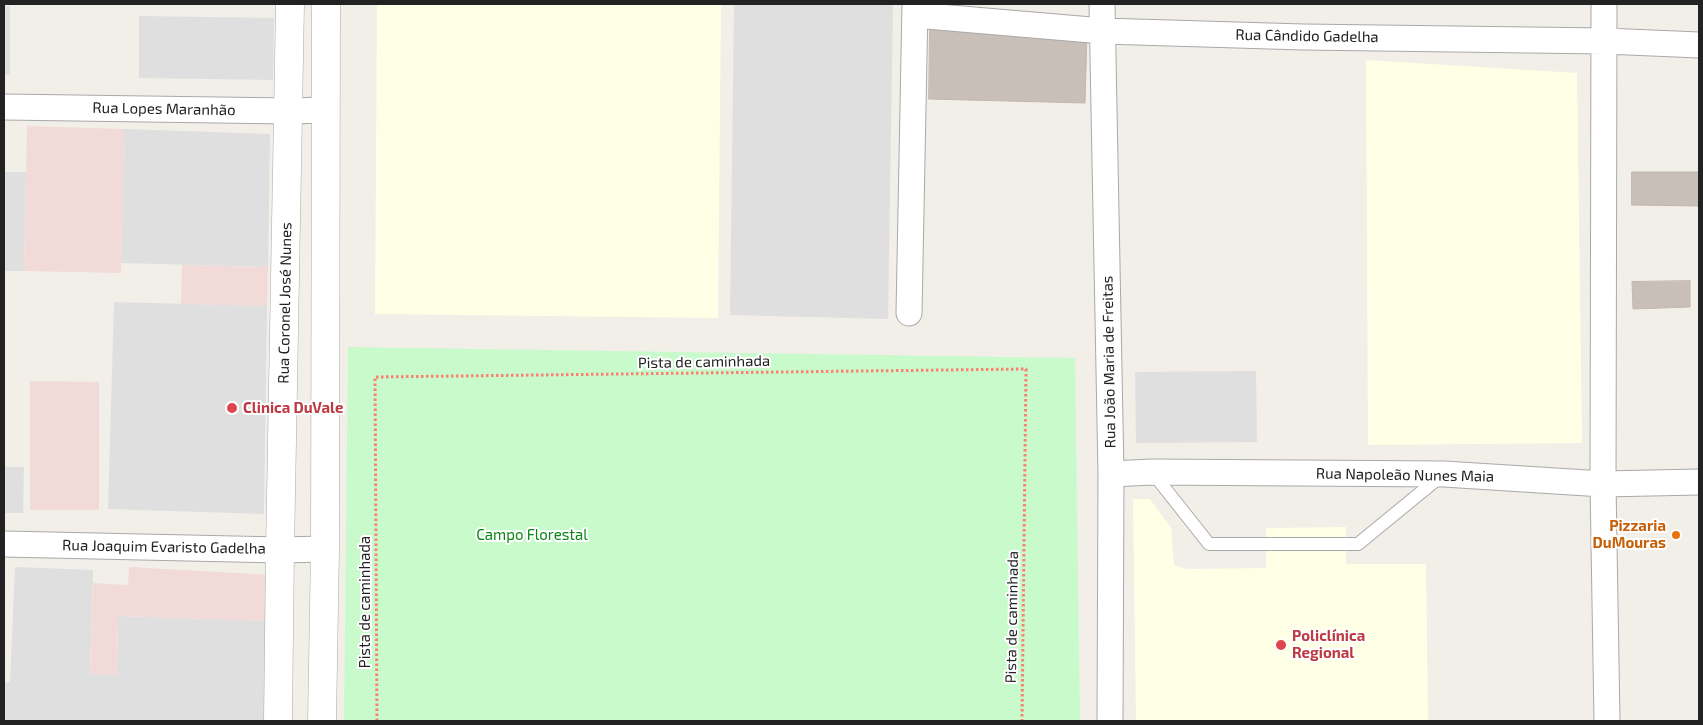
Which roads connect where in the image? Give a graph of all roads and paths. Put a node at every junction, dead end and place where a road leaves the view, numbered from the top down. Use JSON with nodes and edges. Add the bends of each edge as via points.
{"nodes":[{"id":1,"x":290,"y":4,"type":"edge"},
{"id":2,"x":326,"y":4,"type":"edge"},
{"id":3,"x":1102,"y":4,"type":"edge"},
{"id":4,"x":1604,"y":4,"type":"edge"},
{"id":5,"x":915,"y":9,"type":"edge"},
{"id":6,"x":1103,"y":31,"type":"junction"},
{"id":7,"x":1605,"y":42,"type":"junction"},
{"id":8,"x":1699,"y":45,"type":"edge"},
{"id":9,"x":4,"y":107,"type":"edge"},
{"id":10,"x":325,"y":110,"type":"junction"},
{"id":11,"x":289,"y":111,"type":"junction"},
{"id":12,"x":909,"y":313,"type":"dead end"},
{"id":13,"x":1152,"y":472,"type":"junction"},
{"id":14,"x":1112,"y":474,"type":"junction"},
{"id":15,"x":1444,"y":474,"type":"junction"},
{"id":16,"x":1699,"y":482,"type":"edge"},
{"id":17,"x":1603,"y":484,"type":"junction"},
{"id":18,"x":4,"y":544,"type":"edge"},
{"id":19,"x":325,"y":549,"type":"junction"},
{"id":20,"x":280,"y":550,"type":"junction"},
{"id":21,"x":278,"y":721,"type":"edge"},
{"id":22,"x":322,"y":721,"type":"edge"},
{"id":23,"x":377,"y":721,"type":"edge"},
{"id":24,"x":1022,"y":721,"type":"edge"},
{"id":25,"x":1110,"y":721,"type":"edge"},
{"id":26,"x":1607,"y":721,"type":"edge"}],
"edges":[{"from":1,"to":11,"type":"street","name":"Rua Coronel José Nunes"},
{"from":2,"to":10,"type":"street"},
{"from":3,"to":6,"type":"street","name":"Rua João Maria de Freitas"},
{"from":4,"to":7,"type":"street"},
{"from":5,"to":6,"type":"street","name":"Rua Cândido Gadelha"},
{"from":5,"to":12,"type":"street"},
{"from":6,"to":7,"type":"street","name":"Rua Cândido Gadelha"},
{"from":6,"to":14,"type":"street","name":"Rua João Maria de Freitas"},
{"from":7,"to":8,"type":"street","name":"Rua Cândido Gadelha"},
{"from":7,"to":17,"type":"street"},
{"from":9,"to":11,"type":"street","name":"Rua Lopes Maranhão"},
{"from":10,"to":11,"type":"street","name":"Rua Lopes Maranhão"},
{"from":10,"to":19,"type":"street"},
{"from":11,"to":20,"type":"street","name":"Rua Coronel José Nunes"},
{"from":13,"to":14,"type":"street","name":"Rua Napoleão Nunes Maia"},
{"from":13,"to":15,"type":"street","name":"Rua Napoleão Nunes Maia"},
{"from":13,"to":15,"type":"lane","via":[[1210,544],[1358,544]]},
{"from":14,"to":25,"type":"street","name":"Rua João Maria de Freitas"},
{"from":15,"to":17,"type":"street","name":"Rua Napoleão Nunes Maia"},
{"from":16,"to":17,"type":"street","name":"Rua Napoleão Nunes Maia"},
{"from":17,"to":26,"type":"street"},
{"from":18,"to":20,"type":"street","name":"Rua Joaquim Evaristo Gadelha"},
{"from":19,"to":20,"type":"street","name":"Rua Joaquim Evaristo Gadelha"},
{"from":19,"to":22,"type":"street"},
{"from":20,"to":21,"type":"street","name":"Rua Coronel José Nunes"},
{"from":23,"to":24,"type":"path","name":"Pista de caminhada","via":[[375,376],[1026,370]]}]}
